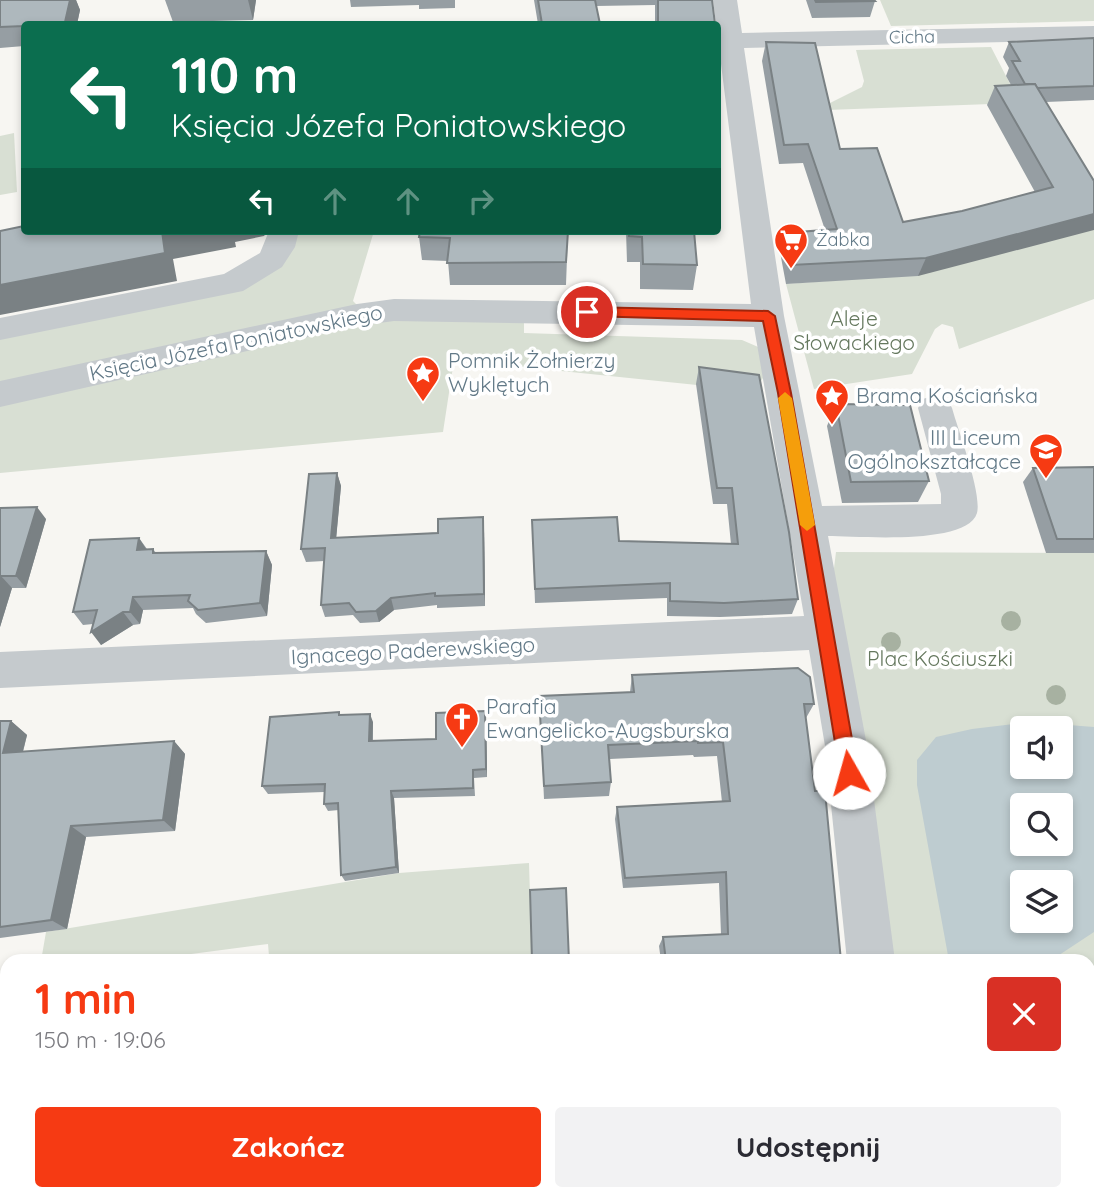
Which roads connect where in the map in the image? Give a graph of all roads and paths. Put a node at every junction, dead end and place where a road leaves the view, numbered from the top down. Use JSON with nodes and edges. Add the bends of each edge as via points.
{"nodes":[{"id":1,"x":724,"y":0,"type":"edge"},
{"id":2,"x":1094,"y":33,"type":"edge"},
{"id":3,"x":730,"y":41,"type":"junction"},
{"id":4,"x":283,"y":235,"type":"edge"},
{"id":5,"x":212,"y":288,"type":"junction"},
{"id":6,"x":768,"y":316,"type":"junction"},
{"id":7,"x":0,"y":330,"type":"edge"},
{"id":8,"x":222,"y":345,"type":"junction"},
{"id":9,"x":0,"y":394,"type":"edge"},
{"id":10,"x":934,"y":408,"type":"dead end"},
{"id":11,"x":807,"y":522,"type":"junction"},
{"id":12,"x":826,"y":632,"type":"junction"},
{"id":13,"x":0,"y":670,"type":"edge"},
{"id":14,"x":870,"y":954,"type":"edge"}],
"edges":[{"from":1,"to":3,"type":"street"},
{"from":2,"to":3,"type":"street","name":"Cicha"},
{"from":3,"to":6,"type":"street"},
{"from":4,"to":5,"type":"street","via":[[271,260],[232,283]]},
{"from":5,"to":7,"type":"street"},
{"from":5,"to":8,"type":"street"},
{"from":6,"to":8,"type":"street","name":"Księcia Józefa Poniatowskiego","via":[[394,310]]},
{"from":6,"to":11,"type":"street"},
{"from":8,"to":9,"type":"street","name":"Księcia Józefa Poniatowskiego"},
{"from":10,"to":11,"type":"street","via":[[959,494],[959,512],[944,520]]},
{"from":11,"to":12,"type":"street"},
{"from":12,"to":13,"type":"street","name":"Ignacego Paderewskiego"},
{"from":12,"to":14,"type":"street","via":[[846,746]]}]}
